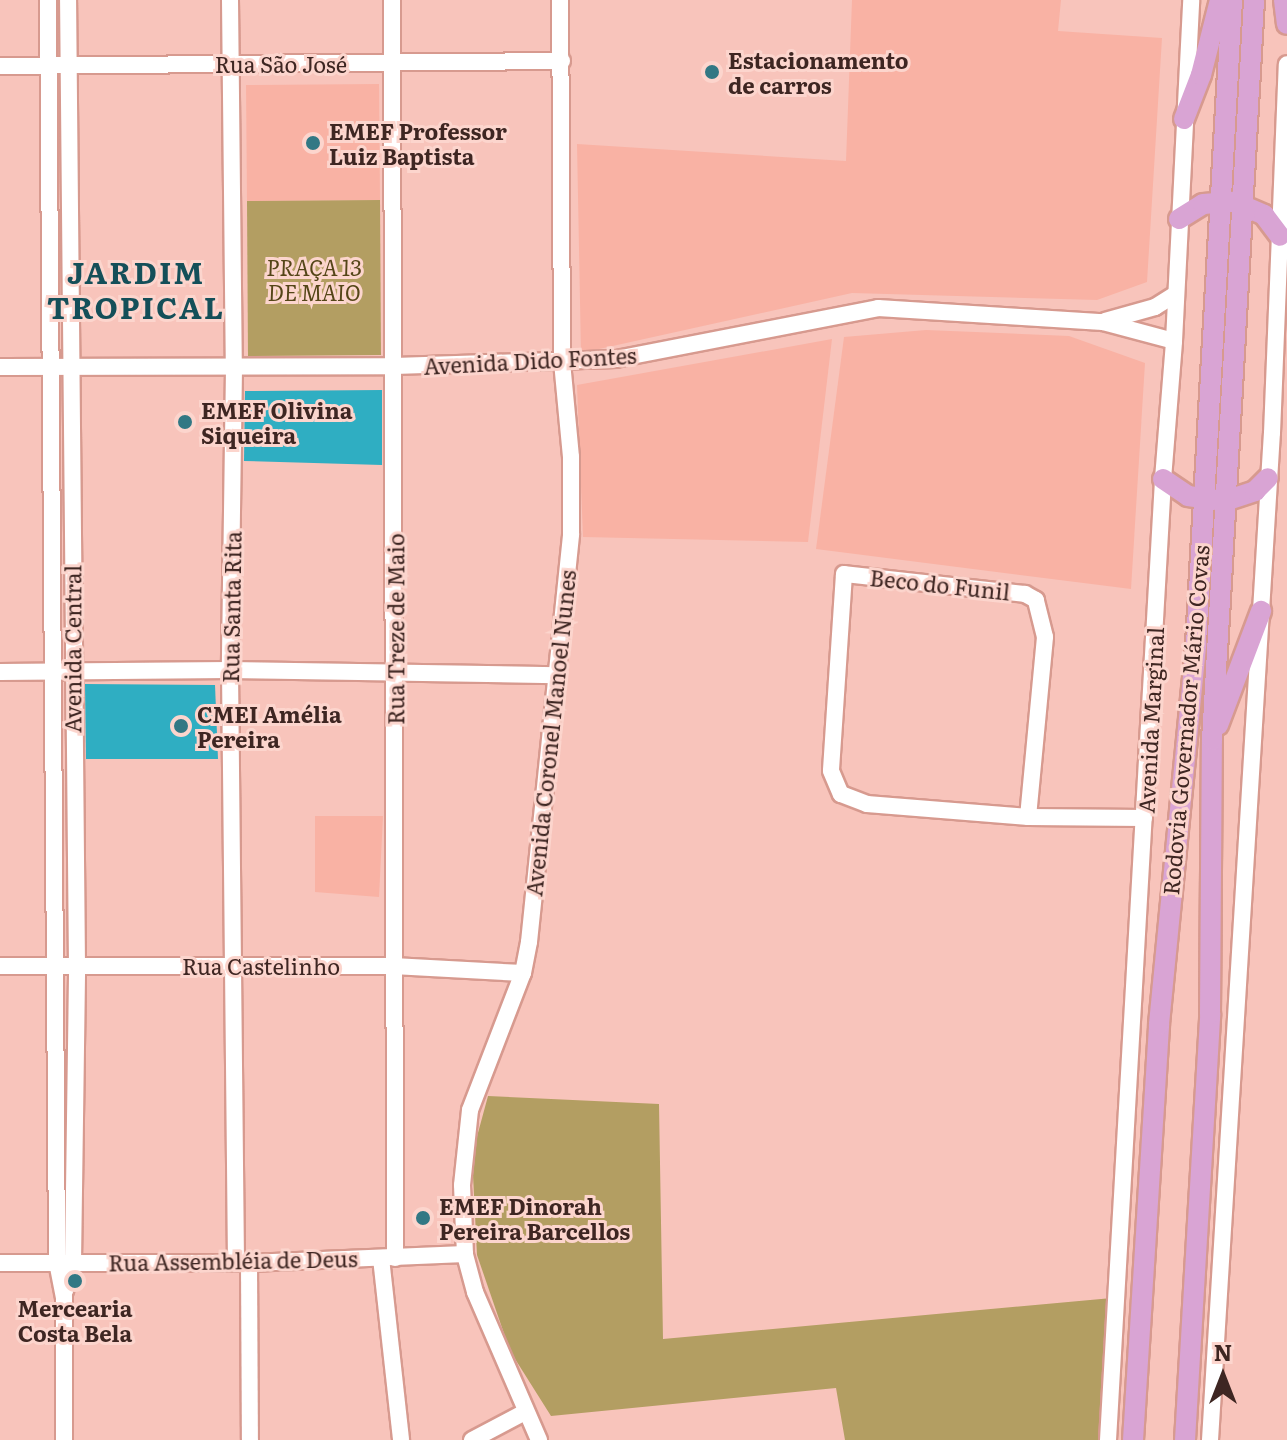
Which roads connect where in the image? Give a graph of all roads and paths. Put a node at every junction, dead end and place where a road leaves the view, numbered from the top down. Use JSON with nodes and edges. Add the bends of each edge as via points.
{"nodes":[{"id":1,"x":48,"y":0,"type":"edge"},
{"id":2,"x":68,"y":0,"type":"edge"},
{"id":3,"x":230,"y":0,"type":"edge"},
{"id":4,"x":392,"y":0,"type":"edge"},
{"id":5,"x":560,"y":0,"type":"edge"},
{"id":6,"x":1191,"y":0,"type":"edge"},
{"id":7,"x":1220,"y":0,"type":"edge"},
{"id":8,"x":1232,"y":0,"type":"edge"},
{"id":9,"x":1254,"y":0,"type":"edge"},
{"id":10,"x":1284,"y":0,"type":"edge"},
{"id":11,"x":1287,"y":24,"type":"edge"},
{"id":12,"x":562,"y":61,"type":"junction"},
{"id":13,"x":69,"y":64,"type":"junction"},
{"id":14,"x":392,"y":64,"type":"junction"},
{"id":15,"x":1287,"y":64,"type":"edge"},
{"id":16,"x":50,"y":65,"type":"junction"},
{"id":17,"x":231,"y":65,"type":"junction"},
{"id":18,"x":0,"y":66,"type":"edge"},
{"id":19,"x":1184,"y":119,"type":"junction"},
{"id":20,"x":1221,"y":201,"type":"junction"},
{"id":21,"x":1244,"y":204,"type":"junction"},
{"id":22,"x":1179,"y":219,"type":"junction"},
{"id":23,"x":1280,"y":236,"type":"junction"},
{"id":24,"x":1174,"y":295,"type":"junction"},
{"id":25,"x":1103,"y":322,"type":"junction"},
{"id":26,"x":1174,"y":341,"type":"junction"},
{"id":27,"x":1281,"y":360,"type":"edge"},
{"id":28,"x":562,"y":361,"type":"junction"},
{"id":29,"x":394,"y":366,"type":"junction"},
{"id":30,"x":0,"y":367,"type":"edge"},
{"id":31,"x":50,"y":368,"type":"junction"},
{"id":32,"x":71,"y":368,"type":"junction"},
{"id":33,"x":234,"y":368,"type":"junction"},
{"id":34,"x":1280,"y":402,"type":"edge"},
{"id":35,"x":1268,"y":478,"type":"junction"},
{"id":36,"x":1163,"y":479,"type":"junction"},
{"id":37,"x":1202,"y":499,"type":"junction"},
{"id":38,"x":1225,"y":501,"type":"junction"},
{"id":39,"x":1261,"y":611,"type":"junction"},
{"id":40,"x":230,"y":670,"type":"junction"},
{"id":41,"x":0,"y":672,"type":"edge"},
{"id":42,"x":53,"y":673,"type":"junction"},
{"id":43,"x":396,"y":673,"type":"junction"},
{"id":44,"x":72,"y":674,"type":"junction"},
{"id":45,"x":557,"y":675,"type":"junction"},
{"id":46,"x":1212,"y":740,"type":"junction"},
{"id":47,"x":1028,"y":817,"type":"junction"},
{"id":48,"x":1144,"y":818,"type":"junction"},
{"id":49,"x":0,"y":966,"type":"edge"},
{"id":50,"x":56,"y":966,"type":"junction"},
{"id":51,"x":77,"y":966,"type":"junction"},
{"id":52,"x":235,"y":966,"type":"junction"},
{"id":53,"x":393,"y":966,"type":"junction"},
{"id":54,"x":523,"y":973,"type":"junction"},
{"id":55,"x":465,"y":1254,"type":"junction"},
{"id":56,"x":388,"y":1258,"type":"junction"},
{"id":57,"x":65,"y":1262,"type":"junction"},
{"id":58,"x":0,"y":1263,"type":"edge"},
{"id":59,"x":242,"y":1263,"type":"junction"},
{"id":60,"x":525,"y":1412,"type":"junction"},
{"id":61,"x":64,"y":1440,"type":"edge"},
{"id":62,"x":250,"y":1440,"type":"edge"},
{"id":63,"x":401,"y":1440,"type":"edge"},
{"id":64,"x":472,"y":1440,"type":"edge"},
{"id":65,"x":539,"y":1440,"type":"edge"},
{"id":66,"x":1108,"y":1440,"type":"edge"},
{"id":67,"x":1133,"y":1440,"type":"edge"},
{"id":68,"x":1185,"y":1440,"type":"edge"},
{"id":69,"x":1210,"y":1440,"type":"edge"}],
"edges":[{"from":1,"to":16,"type":"street","name":"Avenida Central"},
{"from":2,"to":13,"type":"street","name":"Avenida Central"},
{"from":3,"to":17,"type":"street","name":"Rua Santa Rita"},
{"from":4,"to":14,"type":"street","name":"Rua Treze de Maio"},
{"from":5,"to":12,"type":"street","name":"Avenida Coronel Manoel Nunes"},
{"from":6,"to":19,"type":"street","name":"Avenida Marginal"},
{"from":7,"to":19,"type":"main road"},
{"from":8,"to":20,"type":"main road","name":"Rodovia Governador Mário Covas"},
{"from":9,"to":21,"type":"main road","name":"Rodovia Governador Mário Covas"},
{"from":10,"to":11,"type":"main road"},
{"from":12,"to":14,"type":"street","name":"Rua São José"},
{"from":12,"to":28,"type":"street","name":"Avenida Coronel Manoel Nunes"},
{"from":13,"to":16,"type":"street","name":"Rua São José"},
{"from":13,"to":17,"type":"street","name":"Rua São José"},
{"from":13,"to":32,"type":"street","name":"Avenida Central"},
{"from":14,"to":17,"type":"street","name":"Rua São José"},
{"from":14,"to":29,"type":"street","name":"Rua Treze de Maio"},
{"from":15,"to":23,"type":"street"},
{"from":16,"to":18,"type":"street","name":"Rua São José"},
{"from":16,"to":31,"type":"street","name":"Avenida Central"},
{"from":17,"to":33,"type":"street","name":"Rua Santa Rita"},
{"from":19,"to":22,"type":"street","name":"Avenida Marginal"},
{"from":20,"to":21,"type":"main road"},
{"from":20,"to":22,"type":"main road","via":[[1203,204]]},
{"from":20,"to":37,"type":"main road","name":"Rodovia Governador Mário Covas"},
{"from":21,"to":23,"type":"main road","via":[[1264,215]]},
{"from":21,"to":38,"type":"main road","name":"Rodovia Governador Mário Covas"},
{"from":22,"to":24,"type":"street","name":"Avenida Marginal"},
{"from":23,"to":27,"type":"street"},
{"from":24,"to":25,"type":"street","name":"Avenida Dido Fontes","via":[[1155,307]]},
{"from":24,"to":26,"type":"street","name":"Avenida Marginal"},
{"from":25,"to":26,"type":"street","name":"Avenida Dido Fontes"},
{"from":25,"to":28,"type":"street","name":"Avenida Dido Fontes","via":[[878,308],[655,353]]},
{"from":26,"to":36,"type":"street","name":"Avenida Marginal"},
{"from":27,"to":34,"type":"street"},
{"from":28,"to":29,"type":"street","name":"Avenida Dido Fontes"},
{"from":28,"to":45,"type":"street","name":"Avenida Coronel Manoel Nunes","via":[[573,503]]},
{"from":29,"to":33,"type":"street","name":"Avenida Dido Fontes"},
{"from":29,"to":43,"type":"street","name":"Rua Treze de Maio"},
{"from":30,"to":31,"type":"street","name":"Avenida Dido Fontes"},
{"from":31,"to":32,"type":"street","name":"Avenida Dido Fontes"},
{"from":31,"to":42,"type":"street","name":"Avenida Central"},
{"from":32,"to":33,"type":"street","name":"Avenida Dido Fontes"},
{"from":32,"to":44,"type":"street","name":"Avenida Central"},
{"from":33,"to":40,"type":"street","name":"Rua Santa Rita"},
{"from":34,"to":35,"type":"street"},
{"from":35,"to":38,"type":"main road","via":[[1255,491]]},
{"from":35,"to":39,"type":"street"},
{"from":36,"to":37,"type":"main road","via":[[1177,491]]},
{"from":36,"to":48,"type":"street","name":"Avenida Marginal"},
{"from":37,"to":38,"type":"main road"},
{"from":37,"to":67,"type":"main road","name":"Rodovia Governador Mário Covas","via":[[1189,729],[1159,1024]]},
{"from":38,"to":46,"type":"main road","name":"Rodovia Governador Mário Covas"},
{"from":39,"to":46,"type":"main road"},
{"from":39,"to":69,"type":"street"},
{"from":40,"to":43,"type":"street"},
{"from":40,"to":44,"type":"street"},
{"from":40,"to":52,"type":"street","name":"Rua Santa Rita"},
{"from":41,"to":42,"type":"street"},
{"from":42,"to":44,"type":"street"},
{"from":42,"to":50,"type":"street","name":"Avenida Central"},
{"from":43,"to":45,"type":"street"},
{"from":43,"to":53,"type":"street","name":"Rua Treze de Maio"},
{"from":44,"to":51,"type":"street","name":"Avenida Central"},
{"from":45,"to":54,"type":"street","name":"Avenida Coronel Manoel Nunes"},
{"from":46,"to":68,"type":"main road","name":"Rodovia Governador Mário Covas","via":[[1210,1014]]},
{"from":47,"to":47,"type":"street","name":"Beco do Funil","via":[[867,804],[841,794],[831,771],[844,574],[1025,594],[1036,600],[1045,637]]},
{"from":47,"to":48,"type":"street","name":"Beco do Funil"},
{"from":48,"to":66,"type":"street","name":"Avenida Marginal"},
{"from":49,"to":50,"type":"street","name":"Rua Castelinho"},
{"from":50,"to":51,"type":"street","name":"Rua Castelinho"},
{"from":50,"to":57,"type":"street","name":"Avenida Central"},
{"from":51,"to":52,"type":"street","name":"Rua Castelinho"},
{"from":51,"to":57,"type":"street","name":"Avenida Central"},
{"from":52,"to":53,"type":"street","name":"Rua Castelinho"},
{"from":52,"to":59,"type":"street","name":"Rua Santa Rita"},
{"from":53,"to":54,"type":"street","name":"Rua Castelinho"},
{"from":53,"to":56,"type":"street","name":"Rua Treze de Maio"},
{"from":54,"to":55,"type":"street","name":"Avenida Coronel Manoel Nunes","via":[[467,1122],[462,1185]]},
{"from":55,"to":56,"type":"street","name":"Rua Assembléia de Deus"},
{"from":55,"to":60,"type":"street","name":"Avenida Coronel Manoel Nunes","via":[[475,1292]]},
{"from":56,"to":59,"type":"street","name":"Rua Assembléia de Deus"},
{"from":56,"to":63,"type":"street","name":"Rua Treze de Maio"},
{"from":57,"to":58,"type":"street","name":"Rua Assembléia de Deus"},
{"from":57,"to":59,"type":"street","name":"Rua Assembléia de Deus"},
{"from":57,"to":61,"type":"street","name":"Avenida Central"},
{"from":59,"to":62,"type":"street","name":"Rua Santa Rita"},
{"from":60,"to":64,"type":"street"},
{"from":60,"to":65,"type":"street","name":"Avenida Coronel Manoel Nunes"}]}
